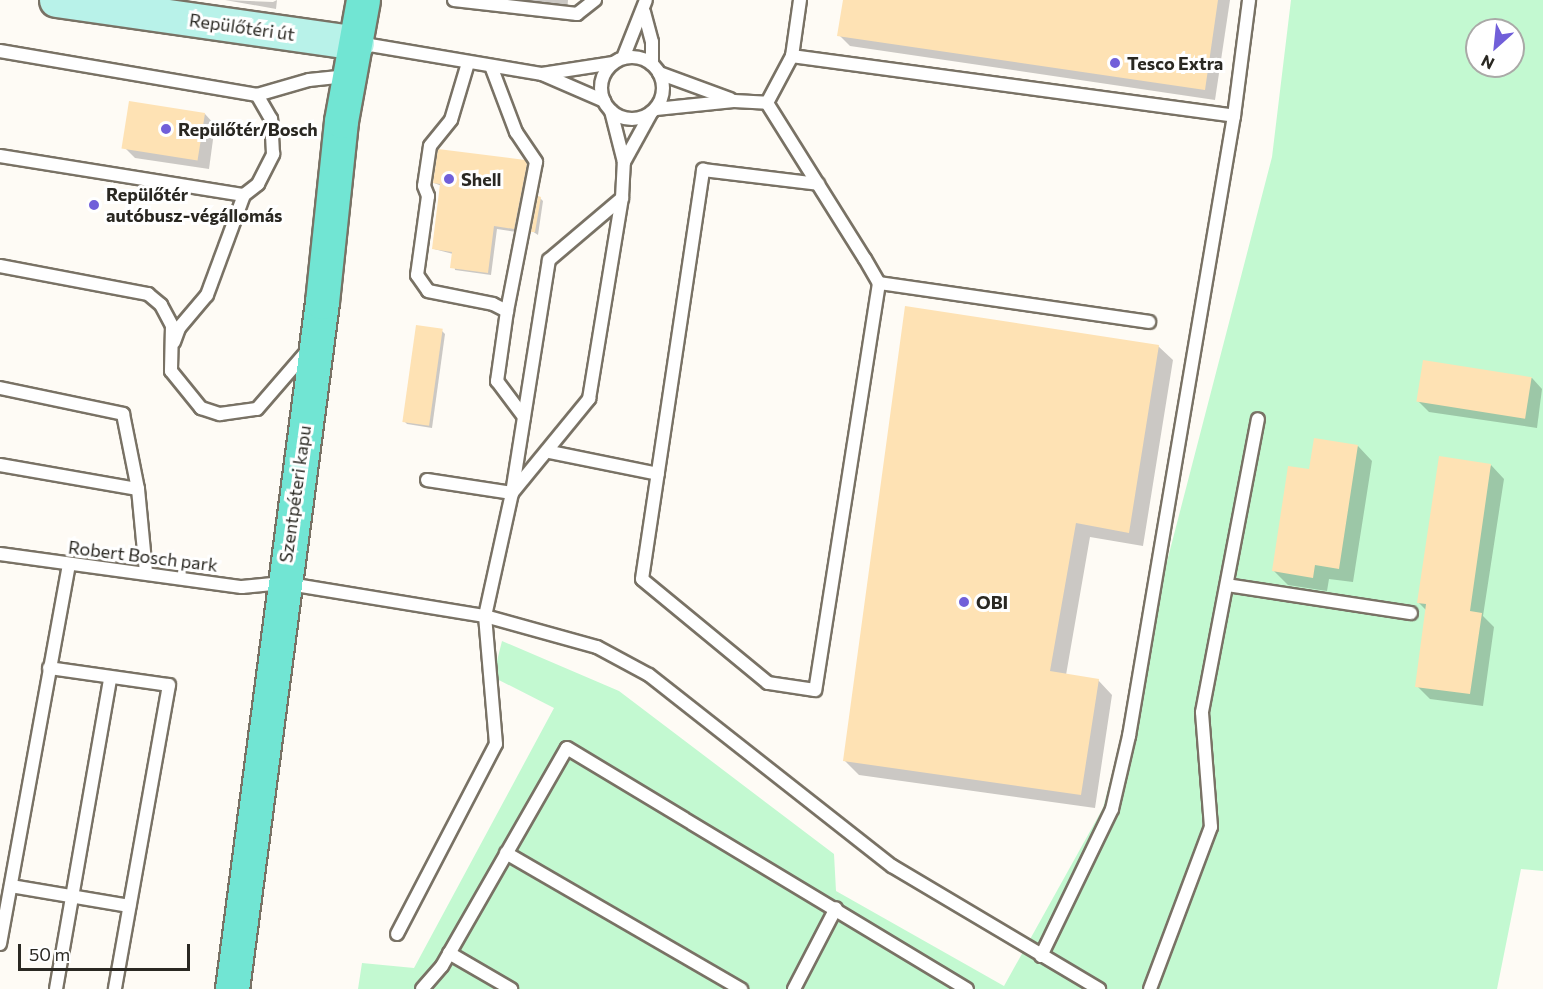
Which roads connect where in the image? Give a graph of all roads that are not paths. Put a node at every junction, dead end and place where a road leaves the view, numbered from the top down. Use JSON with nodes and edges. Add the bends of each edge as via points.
{"nodes":[{"id":1,"x":56,"y":0,"type":"edge"},
{"id":2,"x":363,"y":0,"type":"edge"},
{"id":3,"x":454,"y":0,"type":"edge"},
{"id":4,"x":595,"y":0,"type":"edge"},
{"id":5,"x":800,"y":0,"type":"edge"},
{"id":6,"x":1249,"y":0,"type":"edge"},
{"id":7,"x":645,"y":6,"type":"edge"},
{"id":8,"x":357,"y":43,"type":"junction"},
{"id":9,"x":0,"y":51,"type":"edge"},
{"id":10,"x":792,"y":56,"type":"junction"},
{"id":11,"x":618,"y":61,"type":"junction"},
{"id":12,"x":468,"y":63,"type":"junction"},
{"id":13,"x":491,"y":66,"type":"junction"},
{"id":14,"x":656,"y":69,"type":"junction"},
{"id":15,"x":542,"y":74,"type":"junction"},
{"id":16,"x":348,"y":76,"type":"junction"},
{"id":17,"x":257,"y":95,"type":"junction"},
{"id":18,"x":734,"y":100,"type":"junction"},
{"id":19,"x":767,"y":103,"type":"junction"},
{"id":20,"x":607,"y":106,"type":"junction"},
{"id":21,"x":653,"y":111,"type":"junction"},
{"id":22,"x":1234,"y":116,"type":"junction"},
{"id":23,"x":0,"y":156,"type":"edge"},
{"id":24,"x":624,"y":162,"type":"junction"},
{"id":25,"x":818,"y":184,"type":"junction"},
{"id":26,"x":244,"y":195,"type":"junction"},
{"id":27,"x":622,"y":198,"type":"junction"},
{"id":28,"x":0,"y":266,"type":"edge"},
{"id":29,"x":879,"y":283,"type":"junction"},
{"id":30,"x":507,"y":311,"type":"junction"},
{"id":31,"x":1149,"y":322,"type":"dead end"},
{"id":32,"x":316,"y":341,"type":"junction"},
{"id":33,"x":170,"y":352,"type":"junction"},
{"id":34,"x":0,"y":388,"type":"edge"},
{"id":35,"x":524,"y":417,"type":"junction"},
{"id":36,"x":1258,"y":419,"type":"dead end"},
{"id":37,"x":550,"y":452,"type":"junction"},
{"id":38,"x":0,"y":465,"type":"edge"},
{"id":39,"x":657,"y":474,"type":"junction"},
{"id":40,"x":427,"y":480,"type":"dead end"},
{"id":41,"x":138,"y":489,"type":"junction"},
{"id":42,"x":512,"y":494,"type":"junction"},
{"id":43,"x":0,"y":554,"type":"edge"},
{"id":44,"x":69,"y":565,"type":"junction"},
{"id":45,"x":146,"y":572,"type":"junction"},
{"id":46,"x":283,"y":583,"type":"junction"},
{"id":47,"x":1227,"y":585,"type":"junction"},
{"id":48,"x":1411,"y":613,"type":"dead end"},
{"id":49,"x":485,"y":616,"type":"junction"},
{"id":50,"x":49,"y":668,"type":"junction"},
{"id":51,"x":110,"y":678,"type":"junction"},
{"id":52,"x":506,"y":853,"type":"junction"},
{"id":53,"x":11,"y":886,"type":"junction"},
{"id":54,"x":72,"y":896,"type":"junction"},
{"id":55,"x":129,"y":906,"type":"junction"},
{"id":56,"x":836,"y":908,"type":"junction"},
{"id":57,"x":397,"y":934,"type":"dead end"},
{"id":58,"x":0,"y":944,"type":"edge"},
{"id":59,"x":449,"y":953,"type":"junction"},
{"id":60,"x":1041,"y":956,"type":"junction"},
{"id":61,"x":56,"y":989,"type":"edge"},
{"id":62,"x":115,"y":989,"type":"edge"},
{"id":63,"x":232,"y":989,"type":"edge"},
{"id":64,"x":422,"y":989,"type":"edge"},
{"id":65,"x":511,"y":989,"type":"edge"},
{"id":66,"x":741,"y":989,"type":"edge"},
{"id":67,"x":794,"y":989,"type":"edge"},
{"id":68,"x":967,"y":989,"type":"edge"},
{"id":69,"x":1099,"y":989,"type":"edge"},
{"id":70,"x":1150,"y":989,"type":"edge"}],
"edges":[{"from":1,"to":8,"type":"street","name":"Repülőtéri út"},
{"from":2,"to":8,"type":"main road","name":"Szentpéteri kapu"},
{"from":3,"to":4,"type":"lane","via":[[577,14]]},
{"from":5,"to":10,"type":"lane"},
{"from":6,"to":22,"type":"lane"},
{"from":7,"to":11,"type":"lane"},
{"from":7,"to":14,"type":"lane"},
{"from":8,"to":12,"type":"lane"},
{"from":8,"to":16,"type":"main road","name":"Szentpéteri kapu"},
{"from":9,"to":17,"type":"lane"},
{"from":10,"to":19,"type":"lane"},
{"from":10,"to":22,"type":"lane"},
{"from":11,"to":14,"type":"lane","via":[[635,57]]},
{"from":11,"to":15,"type":"lane"},
{"from":11,"to":20,"type":"lane","via":[[601,83]]},
{"from":12,"to":13,"type":"lane"},
{"from":12,"to":30,"type":"lane","via":[[451,120],[429,146],[424,186],[428,196],[417,275],[428,291],[493,304]]},
{"from":13,"to":15,"type":"lane"},
{"from":13,"to":30,"type":"lane","via":[[516,132],[536,162]]},
{"from":14,"to":18,"type":"lane"},
{"from":14,"to":21,"type":"lane","via":[[663,91]]},
{"from":15,"to":20,"type":"lane"},
{"from":16,"to":17,"type":"lane","via":[[309,80]]},
{"from":16,"to":32,"type":"main road","name":"Szentpéteri kapu"},
{"from":17,"to":26,"type":"lane","via":[[271,119],[273,154],[258,184]]},
{"from":18,"to":19,"type":"lane"},
{"from":18,"to":21,"type":"lane"},
{"from":19,"to":25,"type":"lane"},
{"from":20,"to":21,"type":"lane","via":[[627,119]]},
{"from":20,"to":24,"type":"lane"},
{"from":21,"to":24,"type":"lane"},
{"from":22,"to":60,"type":"lane","via":[[1124,757],[1112,809]]},
{"from":23,"to":26,"type":"lane"},
{"from":24,"to":27,"type":"lane"},
{"from":25,"to":29,"type":"lane"},
{"from":25,"to":39,"type":"lane","via":[[703,170]]},
{"from":26,"to":33,"type":"lane","via":[[207,295],[179,328]]},
{"from":27,"to":35,"type":"lane","via":[[549,260]]},
{"from":27,"to":37,"type":"lane","via":[[589,399]]},
{"from":28,"to":33,"type":"lane","via":[[148,294],[161,305],[171,327]]},
{"from":29,"to":31,"type":"lane"},
{"from":29,"to":39,"type":"lane","via":[[815,690],[768,683],[642,579]]},
{"from":30,"to":35,"type":"lane","via":[[497,381]]},
{"from":32,"to":33,"type":"lane","via":[[256,409],[240,414],[220,414],[201,408],[171,371]]},
{"from":32,"to":46,"type":"main road","name":"Szentpéteri kapu"},
{"from":34,"to":41,"type":"lane","via":[[123,414]]},
{"from":35,"to":42,"type":"lane"},
{"from":36,"to":47,"type":"lane"},
{"from":37,"to":39,"type":"lane"},
{"from":37,"to":42,"type":"lane"},
{"from":38,"to":41,"type":"lane"},
{"from":40,"to":42,"type":"lane"},
{"from":41,"to":45,"type":"lane"},
{"from":42,"to":49,"type":"lane"},
{"from":43,"to":44,"type":"lane","name":"Robert Bosch park"},
{"from":44,"to":45,"type":"lane","name":"Robert Bosch park"},
{"from":44,"to":50,"type":"lane"},
{"from":45,"to":46,"type":"lane","name":"Robert Bosch park","via":[[242,587]]},
{"from":46,"to":49,"type":"lane","name":"Robert Bosch park"},
{"from":46,"to":63,"type":"main road","name":"Szentpéteri kapu"},
{"from":47,"to":48,"type":"lane"},
{"from":47,"to":70,"type":"lane","via":[[1202,712],[1211,827]]},
{"from":49,"to":57,"type":"lane","via":[[496,744]]},
{"from":49,"to":60,"type":"lane","name":"Robert Bosch park","via":[[597,647],[649,675],[892,866]]},
{"from":50,"to":51,"type":"lane"},
{"from":50,"to":53,"type":"lane"},
{"from":51,"to":54,"type":"lane"},
{"from":51,"to":55,"type":"lane","via":[[169,685]]},
{"from":52,"to":56,"type":"lane","via":[[567,748]]},
{"from":52,"to":59,"type":"lane"},
{"from":52,"to":66,"type":"lane"},
{"from":53,"to":54,"type":"lane"},
{"from":53,"to":58,"type":"lane"},
{"from":54,"to":55,"type":"lane"},
{"from":54,"to":61,"type":"lane"},
{"from":55,"to":62,"type":"lane"},
{"from":56,"to":67,"type":"lane"},
{"from":56,"to":68,"type":"lane"},
{"from":59,"to":64,"type":"lane"},
{"from":59,"to":65,"type":"lane"},
{"from":60,"to":69,"type":"lane","name":"Robert Bosch park"}]}
